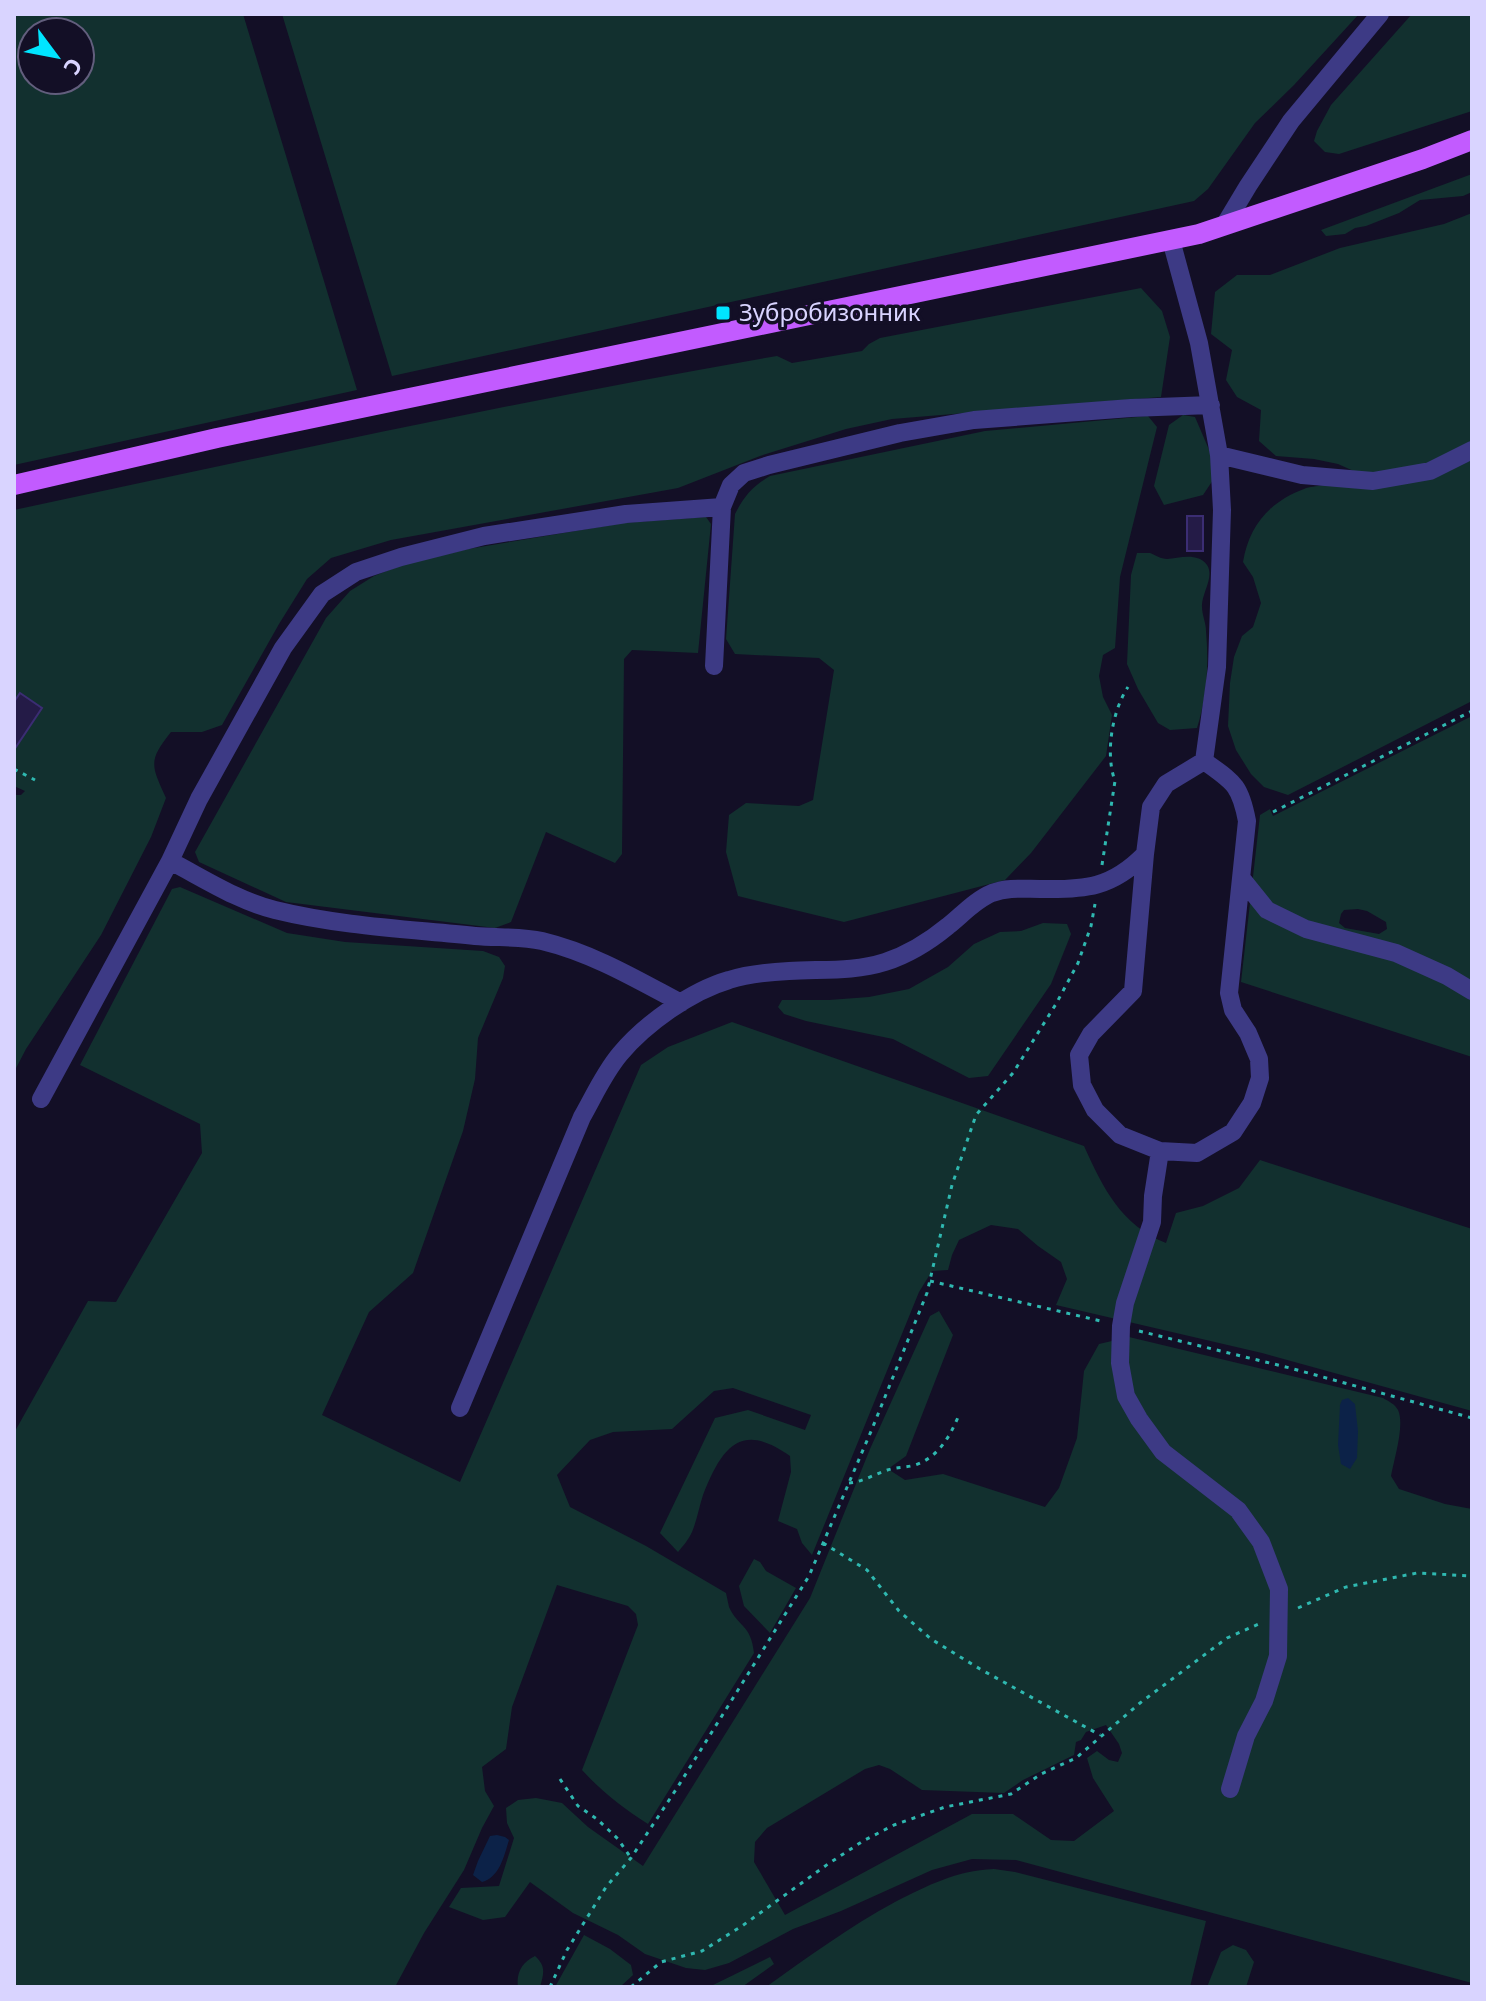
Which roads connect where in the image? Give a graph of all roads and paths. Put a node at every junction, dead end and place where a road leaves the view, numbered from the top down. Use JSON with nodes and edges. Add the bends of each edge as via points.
{"nodes":[{"id":1,"x":1380,"y":14,"type":"edge"},
{"id":2,"x":1472,"y":140,"type":"edge"},
{"id":3,"x":1224,"y":226,"type":"junction"},
{"id":4,"x":1171,"y":240,"type":"junction"},
{"id":5,"x":1211,"y":405,"type":"junction"},
{"id":6,"x":1472,"y":450,"type":"edge"},
{"id":7,"x":1219,"y":455,"type":"junction"},
{"id":8,"x":14,"y":485,"type":"edge"},
{"id":9,"x":722,"y":507,"type":"junction"},
{"id":10,"x":714,"y":666,"type":"dead end"},
{"id":11,"x":1128,"y":687,"type":"dead end"},
{"id":12,"x":1472,"y":711,"type":"edge"},
{"id":13,"x":1204,"y":761,"type":"junction"},
{"id":14,"x":14,"y":769,"type":"edge"},
{"id":15,"x":35,"y":780,"type":"dead end"},
{"id":16,"x":1273,"y":812,"type":"dead end"},
{"id":17,"x":1145,"y":854,"type":"junction"},
{"id":18,"x":170,"y":861,"type":"junction"},
{"id":19,"x":1242,"y":879,"type":"junction"},
{"id":20,"x":1099,"y":885,"type":"junction"},
{"id":21,"x":1472,"y":991,"type":"edge"},
{"id":22,"x":681,"y":1003,"type":"junction"},
{"id":23,"x":41,"y":1099,"type":"dead end"},
{"id":24,"x":1160,"y":1151,"type":"junction"},
{"id":25,"x":930,"y":1281,"type":"junction"},
{"id":26,"x":1121,"y":1326,"type":"junction"},
{"id":27,"x":460,"y":1408,"type":"dead end"},
{"id":28,"x":959,"y":1415,"type":"dead end"},
{"id":29,"x":1472,"y":1418,"type":"edge"},
{"id":30,"x":849,"y":1483,"type":"junction"},
{"id":31,"x":823,"y":1543,"type":"junction"},
{"id":32,"x":1472,"y":1576,"type":"edge"},
{"id":33,"x":1279,"y":1616,"type":"junction"},
{"id":34,"x":1102,"y":1736,"type":"junction"},
{"id":35,"x":560,"y":1779,"type":"dead end"},
{"id":36,"x":1230,"y":1789,"type":"dead end"},
{"id":37,"x":631,"y":1858,"type":"junction"},
{"id":38,"x":550,"y":1987,"type":"edge"},
{"id":39,"x":631,"y":1987,"type":"edge"}],
"edges":[{"from":1,"to":3,"type":"street","via":[[1291,121]]},
{"from":2,"to":3,"type":"main road"},
{"from":3,"to":4,"type":"main road"},
{"from":4,"to":5,"type":"street"},
{"from":4,"to":8,"type":"main road"},
{"from":5,"to":7,"type":"street"},
{"from":5,"to":9,"type":"street","via":[[974,420],[900,433],[744,473],[731,485]]},
{"from":6,"to":7,"type":"street","via":[[1430,471],[1373,481],[1302,475]]},
{"from":7,"to":13,"type":"street","via":[[1217,667]]},
{"from":9,"to":10,"type":"street"},
{"from":9,"to":18,"type":"street","via":[[626,514],[484,536],[356,572],[322,594],[283,648]]},
{"from":11,"to":20,"type":"path","via":[[1111,737],[1115,781]]},
{"from":12,"to":16,"type":"path"},
{"from":13,"to":17,"type":"street","via":[[1166,784],[1151,807]]},
{"from":13,"to":19,"type":"street","via":[[1242,796],[1247,821]]},
{"from":14,"to":15,"type":"path"},
{"from":17,"to":20,"type":"street"},
{"from":17,"to":24,"type":"street","via":[[1133,991],[1091,1034],[1079,1055],[1082,1085],[1095,1110],[1120,1135]]},
{"from":18,"to":22,"type":"street","via":[[272,909],[385,927],[538,940],[578,952]]},
{"from":18,"to":23,"type":"street"},
{"from":19,"to":21,"type":"street","via":[[1267,910],[1306,929],[1396,953]]},
{"from":19,"to":24,"type":"street","via":[[1229,993],[1259,1059],[1260,1078],[1252,1103],[1233,1132],[1197,1153]]},
{"from":20,"to":22,"type":"street","via":[[992,893],[921,945],[886,962],[844,970],[758,973],[728,980]]},
{"from":20,"to":25,"type":"path","via":[[1078,963],[1013,1073],[976,1115],[952,1185]]},
{"from":22,"to":27,"type":"street","via":[[645,1029],[605,1074]]},
{"from":24,"to":26,"type":"street","via":[[1152,1222]]},
{"from":25,"to":26,"type":"path"},
{"from":25,"to":30,"type":"path"},
{"from":26,"to":29,"type":"path"},
{"from":26,"to":33,"type":"street","via":[[1126,1396],[1163,1452],[1238,1510],[1261,1542],[1279,1589]]},
{"from":28,"to":30,"type":"path","via":[[931,1458]]},
{"from":30,"to":31,"type":"path"},
{"from":31,"to":34,"type":"path","via":[[867,1570],[899,1611],[931,1639]]},
{"from":31,"to":37,"type":"path","via":[[781,1624]]},
{"from":32,"to":33,"type":"path","via":[[1417,1573],[1346,1587]]},
{"from":33,"to":34,"type":"path","via":[[1227,1638]]},
{"from":33,"to":36,"type":"street","via":[[1278,1656]]},
{"from":34,"to":39,"type":"path","via":[[1076,1758],[1011,1794],[945,1807],[863,1841],[742,1926],[702,1951],[661,1962]]},
{"from":35,"to":37,"type":"path","via":[[578,1806],[618,1839]]},
{"from":37,"to":38,"type":"path","via":[[606,1887]]}]}
